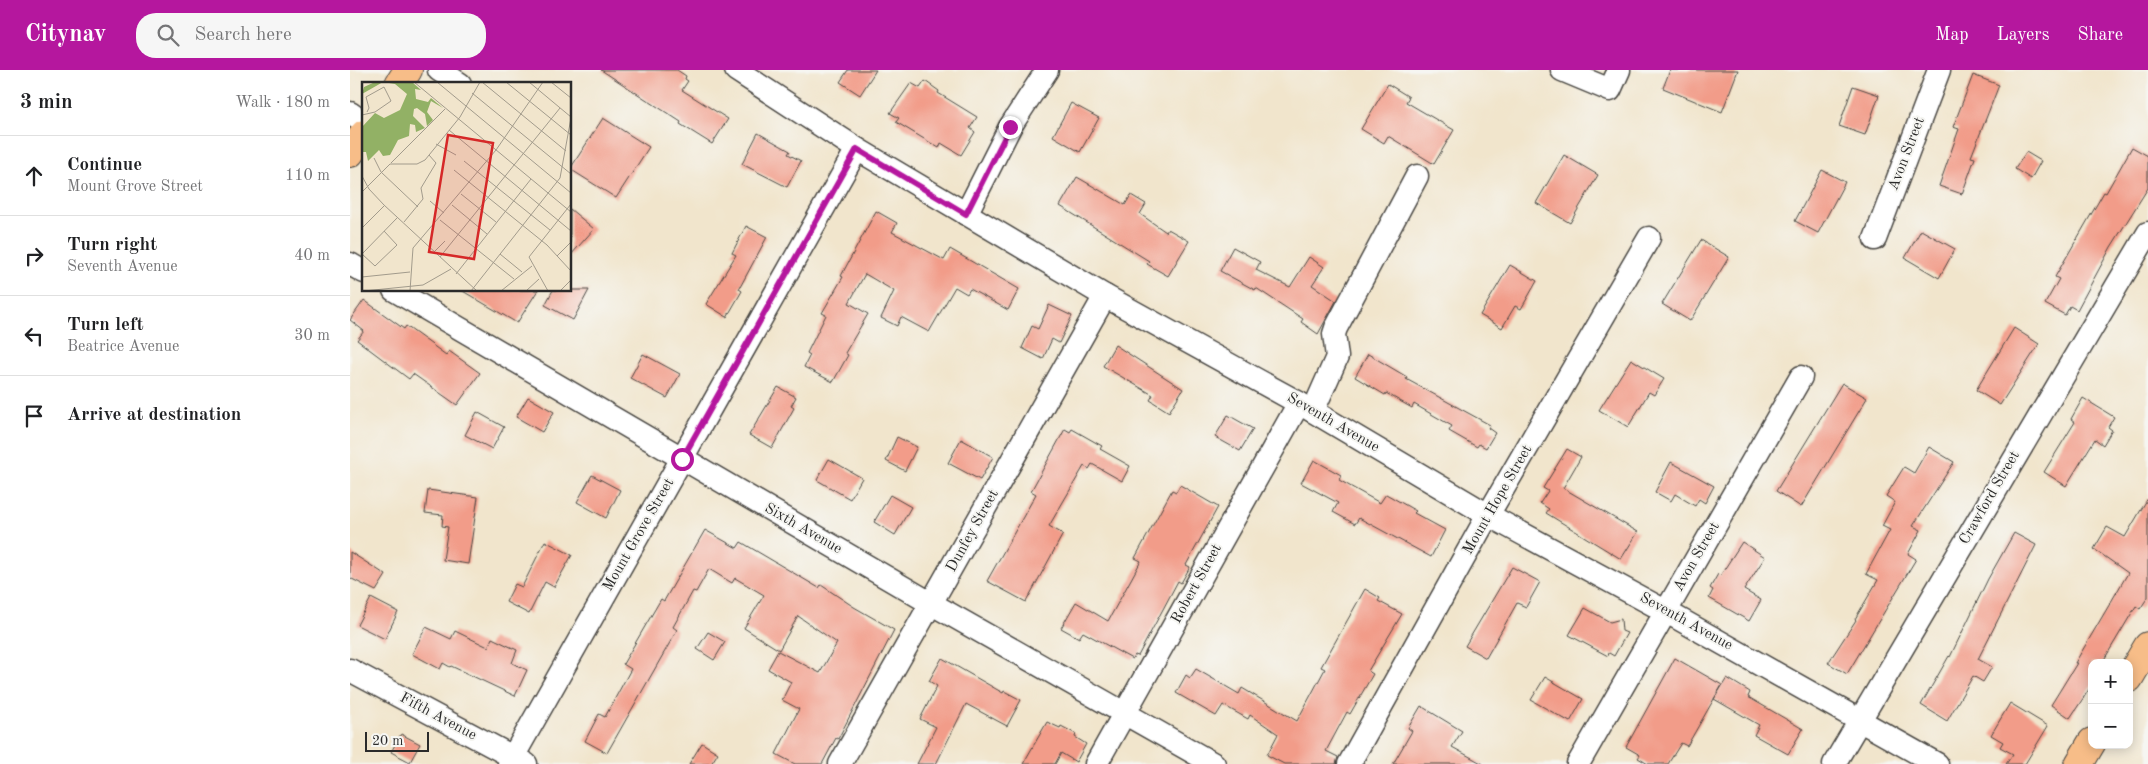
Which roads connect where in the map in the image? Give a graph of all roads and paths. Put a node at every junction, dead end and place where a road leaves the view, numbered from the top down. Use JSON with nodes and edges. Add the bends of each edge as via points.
{"nodes":[{"id":1,"x":408,"y":70,"type":"edge"},
{"id":2,"x":438,"y":70,"type":"edge"},
{"id":3,"x":737,"y":70,"type":"edge"},
{"id":4,"x":1046,"y":70,"type":"edge"},
{"id":5,"x":1562,"y":70,"type":"edge"},
{"id":6,"x":1618,"y":70,"type":"edge"},
{"id":7,"x":1939,"y":70,"type":"edge"},
{"id":8,"x":400,"y":82,"type":"edge"},
{"id":9,"x":457,"y":82,"type":"edge"},
{"id":10,"x":857,"y":149,"type":"junction"},
{"id":11,"x":1417,"y":176,"type":"dead end"},
{"id":12,"x":966,"y":214,"type":"junction"},
{"id":13,"x":2148,"y":233,"type":"edge"},
{"id":14,"x":1649,"y":238,"type":"dead end"},
{"id":15,"x":1875,"y":239,"type":"dead end"},
{"id":16,"x":350,"y":264,"type":"edge"},
{"id":17,"x":362,"y":271,"type":"edge"},
{"id":18,"x":396,"y":291,"type":"edge"},
{"id":19,"x":1105,"y":296,"type":"junction"},
{"id":20,"x":1801,"y":377,"type":"dead end"},
{"id":21,"x":1306,"y":407,"type":"junction"},
{"id":22,"x":682,"y":459,"type":"junction"},
{"id":23,"x":1488,"y":515,"type":"junction"},
{"id":24,"x":932,"y":604,"type":"junction"},
{"id":25,"x":1666,"y":611,"type":"junction"},
{"id":26,"x":2148,"y":646,"type":"edge"},
{"id":27,"x":350,"y":670,"type":"edge"},
{"id":28,"x":2133,"y":671,"type":"edge"},
{"id":29,"x":1124,"y":714,"type":"junction"},
{"id":30,"x":1861,"y":719,"type":"junction"},
{"id":31,"x":2088,"y":749,"type":"edge"},
{"id":32,"x":516,"y":762,"type":"edge"},
{"id":33,"x":840,"y":764,"type":"edge"},
{"id":34,"x":1096,"y":764,"type":"edge"},
{"id":35,"x":1214,"y":764,"type":"edge"},
{"id":36,"x":1349,"y":764,"type":"edge"},
{"id":37,"x":1578,"y":764,"type":"edge"},
{"id":38,"x":1834,"y":764,"type":"edge"},
{"id":39,"x":1937,"y":764,"type":"edge"},
{"id":40,"x":2079,"y":764,"type":"edge"}],
"edges":[{"from":1,"to":8,"type":"main road"},
{"from":2,"to":9,"type":"street"},
{"from":3,"to":10,"type":"street","name":"Seventh Avenue"},
{"from":4,"to":12,"type":"street","via":[[1010,127]]},
{"from":5,"to":6,"type":"street","via":[[1610,90]]},
{"from":7,"to":15,"type":"street","name":"Avon Street"},
{"from":10,"to":12,"type":"street","name":"Seventh Avenue"},
{"from":10,"to":22,"type":"street","name":"Mount Grove Street"},
{"from":11,"to":21,"type":"street","name":"Robert Street","via":[[1336,328],[1337,357]]},
{"from":12,"to":19,"type":"street","name":"Seventh Avenue"},
{"from":13,"to":30,"type":"street","name":"Crawford Street"},
{"from":14,"to":23,"type":"street","name":"Mount Hope Street"},
{"from":16,"to":17,"type":"street"},
{"from":18,"to":22,"type":"street","name":"Sixth Avenue"},
{"from":19,"to":21,"type":"street","name":"Seventh Avenue"},
{"from":19,"to":24,"type":"street","name":"Dunfey Street"},
{"from":20,"to":25,"type":"street","name":"Avon Street"},
{"from":21,"to":23,"type":"street","name":"Seventh Avenue"},
{"from":21,"to":29,"type":"street","name":"Robert Street"},
{"from":22,"to":24,"type":"street","name":"Sixth Avenue"},
{"from":22,"to":32,"type":"street","name":"Mount Grove Street"},
{"from":23,"to":25,"type":"street","name":"Seventh Avenue"},
{"from":23,"to":36,"type":"street","name":"Mount Hope Street"},
{"from":24,"to":29,"type":"street","name":"Sixth Avenue"},
{"from":24,"to":33,"type":"street","name":"Dunfey Street"},
{"from":25,"to":30,"type":"street","name":"Seventh Avenue"},
{"from":25,"to":37,"type":"street","name":"Avon Street"},
{"from":26,"to":28,"type":"main road"},
{"from":27,"to":32,"type":"street","name":"Fifth Avenue"},
{"from":29,"to":34,"type":"street","name":"Robert Street"},
{"from":29,"to":35,"type":"street","name":"Sixth Avenue"},
{"from":30,"to":38,"type":"street","name":"Crawford Street"},
{"from":30,"to":39,"type":"street","name":"Seventh Avenue"},
{"from":31,"to":40,"type":"main road"}]}
